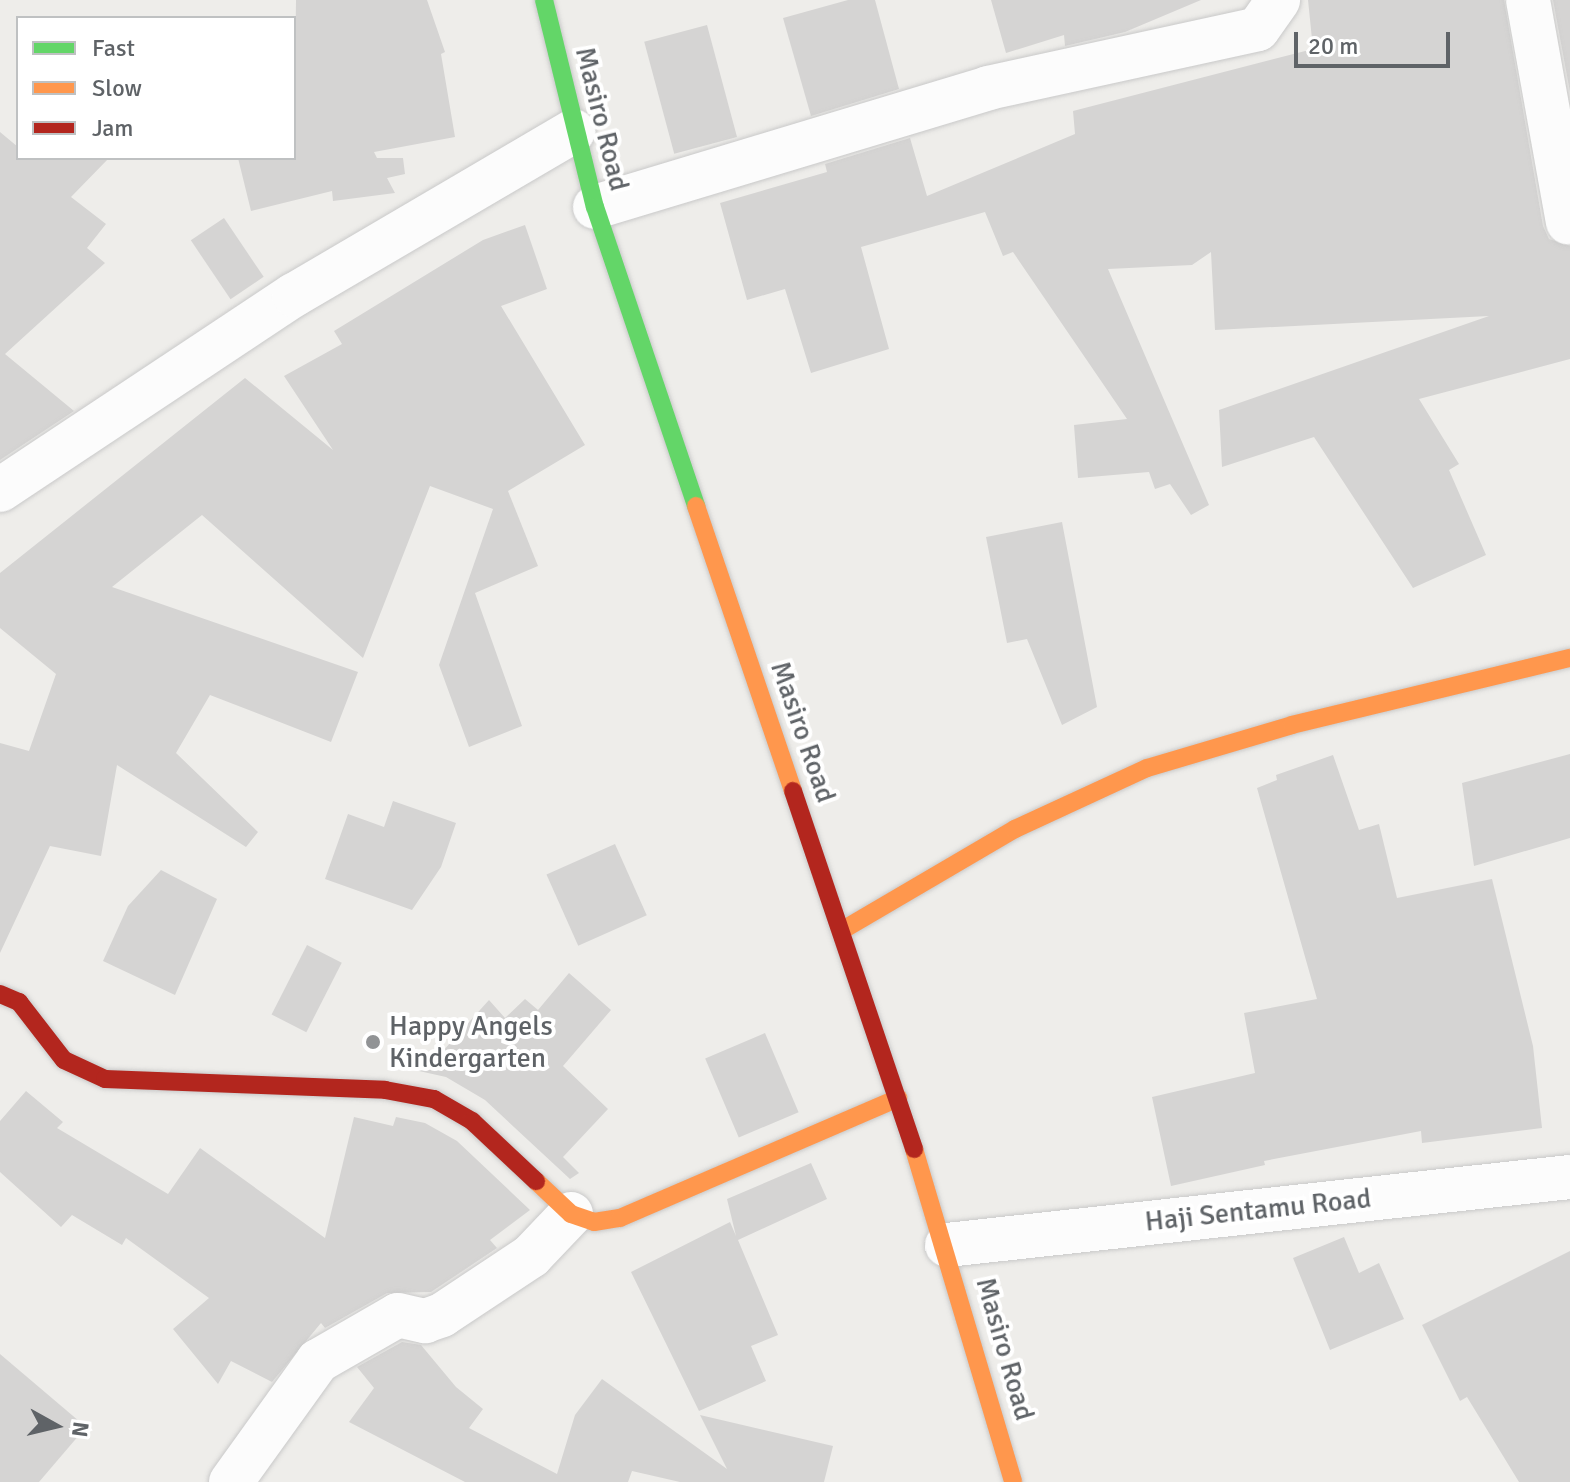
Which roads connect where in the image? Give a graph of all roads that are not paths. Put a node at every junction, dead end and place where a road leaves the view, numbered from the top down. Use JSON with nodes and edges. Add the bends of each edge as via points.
{"nodes":[{"id":1,"x":544,"y":0,"type":"edge"},
{"id":2,"x":1278,"y":0,"type":"edge"},
{"id":3,"x":1528,"y":0,"type":"edge"},
{"id":4,"x":573,"y":131,"type":"junction"},
{"id":5,"x":595,"y":207,"type":"junction"},
{"id":6,"x":1568,"y":222,"type":"edge"},
{"id":7,"x":0,"y":490,"type":"edge"},
{"id":8,"x":1570,"y":658,"type":"edge"},
{"id":9,"x":841,"y":931,"type":"junction"},
{"id":10,"x":0,"y":994,"type":"edge"},
{"id":11,"x":898,"y":1098,"type":"junction"},
{"id":12,"x":1570,"y":1177,"type":"edge"},
{"id":13,"x":571,"y":1214,"type":"junction"},
{"id":14,"x":947,"y":1245,"type":"junction"},
{"id":15,"x":231,"y":1482,"type":"edge"},
{"id":16,"x":1013,"y":1482,"type":"edge"}],
"edges":[{"from":1,"to":4,"type":"street","name":"Masiro Road"},
{"from":2,"to":5,"type":"street","via":[[1258,29],[988,88]]},
{"from":3,"to":6,"type":"street"},
{"from":4,"to":5,"type":"street","name":"Masiro Road"},
{"from":4,"to":7,"type":"street","via":[[294,295]]},
{"from":5,"to":9,"type":"street","name":"Masiro Road"},
{"from":8,"to":9,"type":"street","via":[[1292,725],[1147,768],[1015,829]]},
{"from":9,"to":11,"type":"street","name":"Masiro Road"},
{"from":10,"to":13,"type":"street","via":[[19,1002],[64,1060],[105,1079],[385,1090],[434,1099],[472,1121]]},
{"from":11,"to":13,"type":"street","via":[[620,1218],[594,1222]]},
{"from":11,"to":14,"type":"street","name":"Masiro Road"},
{"from":12,"to":14,"type":"street","name":"Haji Sentamu Road"},
{"from":13,"to":15,"type":"street","via":[[531,1256],[442,1315],[425,1321],[398,1315],[318,1361]]},
{"from":14,"to":16,"type":"street","name":"Masiro Road"}]}
